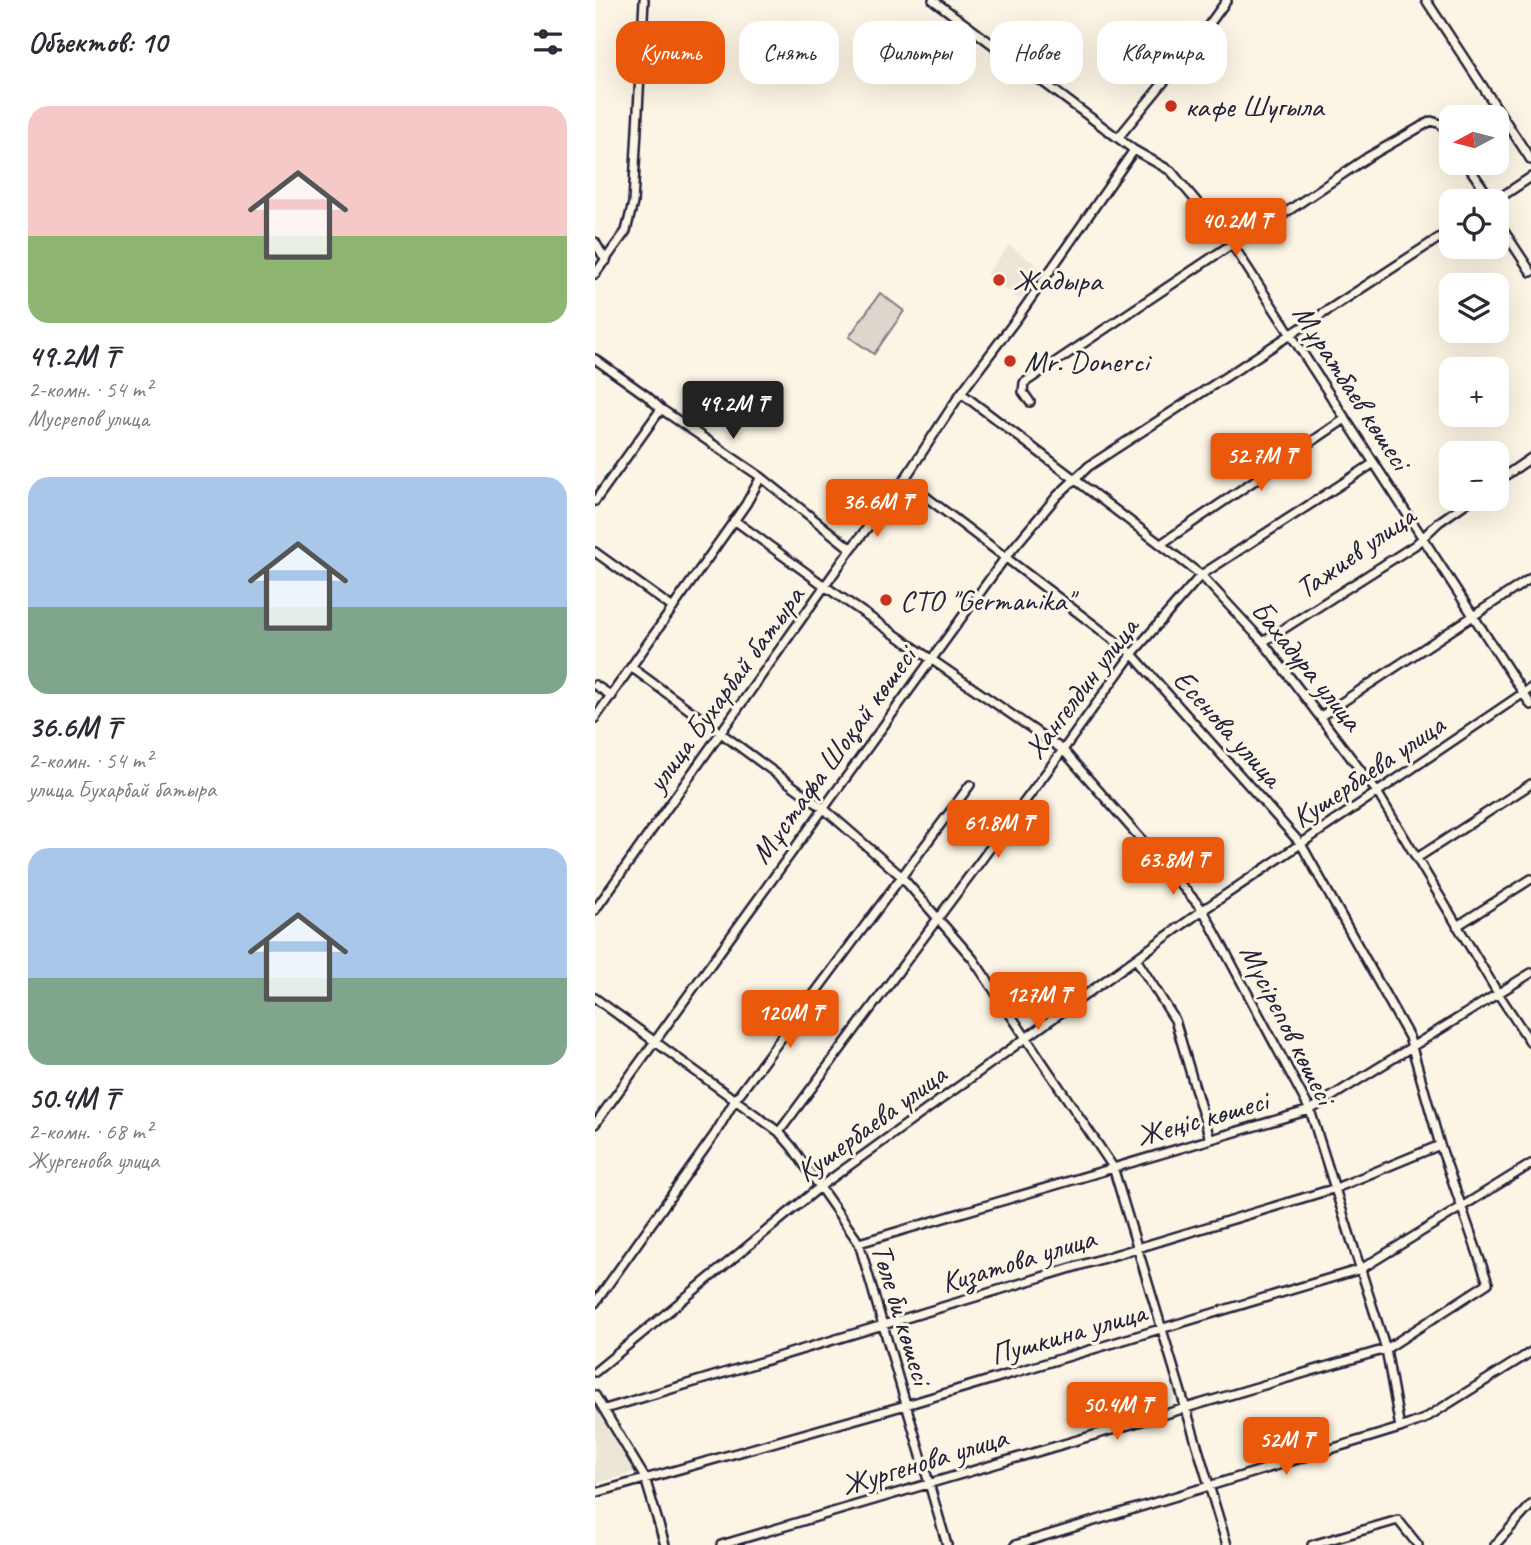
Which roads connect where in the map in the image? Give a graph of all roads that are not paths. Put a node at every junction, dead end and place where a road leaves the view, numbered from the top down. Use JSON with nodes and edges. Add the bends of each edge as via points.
{"nodes":[{"id":1,"x":644,"y":0,"type":"edge"},
{"id":2,"x":933,"y":0,"type":"edge"},
{"id":3,"x":1227,"y":0,"type":"edge"},
{"id":4,"x":1426,"y":0,"type":"edge"},
{"id":5,"x":1439,"y":123,"type":"edge"},
{"id":6,"x":1118,"y":138,"type":"junction"},
{"id":7,"x":1134,"y":150,"type":"junction"},
{"id":8,"x":1531,"y":160,"type":"edge"},
{"id":9,"x":1531,"y":177,"type":"edge"},
{"id":10,"x":1509,"y":191,"type":"edge"},
{"id":11,"x":1439,"y":238,"type":"edge"},
{"id":12,"x":1509,"y":239,"type":"edge"},
{"id":13,"x":595,"y":242,"type":"edge"},
{"id":14,"x":1232,"y":244,"type":"junction"},
{"id":15,"x":606,"y":261,"type":"junction"},
{"id":16,"x":1531,"y":272,"type":"edge"},
{"id":17,"x":595,"y":274,"type":"edge"},
{"id":18,"x":1291,"y":334,"type":"junction"},
{"id":19,"x":595,"y":359,"type":"edge"},
{"id":20,"x":961,"y":393,"type":"junction"},
{"id":21,"x":1030,"y":402,"type":"dead end"},
{"id":22,"x":661,"y":409,"type":"junction"},
{"id":23,"x":1345,"y":419,"type":"junction"},
{"id":24,"x":1531,"y":458,"type":"edge"},
{"id":25,"x":1374,"y":463,"type":"junction"},
{"id":26,"x":1509,"y":473,"type":"edge"},
{"id":27,"x":761,"y":477,"type":"junction"},
{"id":28,"x":904,"y":480,"type":"junction"},
{"id":29,"x":1073,"y":480,"type":"junction"},
{"id":30,"x":595,"y":501,"type":"edge"},
{"id":31,"x":1455,"y":511,"type":"edge"},
{"id":32,"x":734,"y":520,"type":"junction"},
{"id":33,"x":1422,"y":539,"type":"junction"},
{"id":34,"x":1161,"y":544,"type":"junction"},
{"id":35,"x":851,"y":549,"type":"junction"},
{"id":36,"x":595,"y":552,"type":"edge"},
{"id":37,"x":1005,"y":558,"type":"junction"},
{"id":38,"x":1201,"y":575,"type":"junction"},
{"id":39,"x":1531,"y":578,"type":"edge"},
{"id":40,"x":826,"y":587,"type":"junction"},
{"id":41,"x":673,"y":608,"type":"junction"},
{"id":42,"x":1473,"y":616,"type":"junction"},
{"id":43,"x":1263,"y":642,"type":"junction"},
{"id":44,"x":1132,"y":654,"type":"junction"},
{"id":45,"x":930,"y":658,"type":"junction"},
{"id":46,"x":631,"y":667,"type":"junction"},
{"id":47,"x":595,"y":685,"type":"edge"},
{"id":48,"x":1531,"y":688,"type":"edge"},
{"id":49,"x":1523,"y":693,"type":"junction"},
{"id":50,"x":612,"y":696,"type":"junction"},
{"id":51,"x":1531,"y":705,"type":"edge"},
{"id":52,"x":1321,"y":716,"type":"junction"},
{"id":53,"x":595,"y":718,"type":"edge"},
{"id":54,"x":722,"y":734,"type":"junction"},
{"id":55,"x":1063,"y":750,"type":"junction"},
{"id":56,"x":1531,"y":784,"type":"edge"},
{"id":57,"x":970,"y":785,"type":"dead end"},
{"id":58,"x":1377,"y":792,"type":"junction"},
{"id":59,"x":823,"y":808,"type":"junction"},
{"id":60,"x":1301,"y":844,"type":"junction"},
{"id":61,"x":1417,"y":858,"type":"junction"},
{"id":62,"x":901,"y":876,"type":"junction"},
{"id":63,"x":1531,"y":879,"type":"edge"},
{"id":64,"x":595,"y":910,"type":"edge"},
{"id":65,"x":1203,"y":911,"type":"junction"},
{"id":66,"x":937,"y":918,"type":"junction"},
{"id":67,"x":1458,"y":926,"type":"junction"},
{"id":68,"x":1136,"y":959,"type":"junction"},
{"id":69,"x":1531,"y":974,"type":"edge"},
{"id":70,"x":1499,"y":995,"type":"junction"},
{"id":71,"x":595,"y":998,"type":"edge"},
{"id":72,"x":1027,"y":1039,"type":"junction"},
{"id":73,"x":655,"y":1042,"type":"junction"},
{"id":74,"x":1531,"y":1044,"type":"edge"},
{"id":75,"x":1412,"y":1048,"type":"junction"},
{"id":76,"x":735,"y":1100,"type":"junction"},
{"id":77,"x":1310,"y":1110,"type":"junction"},
{"id":78,"x":595,"y":1124,"type":"edge"},
{"id":79,"x":779,"y":1132,"type":"junction"},
{"id":80,"x":1210,"y":1139,"type":"junction"},
{"id":81,"x":1440,"y":1144,"type":"junction"},
{"id":82,"x":1531,"y":1164,"type":"edge"},
{"id":83,"x":1113,"y":1167,"type":"junction"},
{"id":84,"x":820,"y":1186,"type":"junction"},
{"id":85,"x":1336,"y":1188,"type":"junction"},
{"id":86,"x":1461,"y":1207,"type":"junction"},
{"id":87,"x":859,"y":1243,"type":"junction"},
{"id":88,"x":1137,"y":1248,"type":"junction"},
{"id":89,"x":1361,"y":1269,"type":"junction"},
{"id":90,"x":1488,"y":1283,"type":"joint"},
{"id":91,"x":595,"y":1303,"type":"edge"},
{"id":92,"x":882,"y":1325,"type":"junction"},
{"id":93,"x":1162,"y":1329,"type":"junction"},
{"id":94,"x":1386,"y":1349,"type":"junction"},
{"id":95,"x":1531,"y":1352,"type":"edge"},
{"id":96,"x":595,"y":1372,"type":"edge"},
{"id":97,"x":595,"y":1395,"type":"edge"},
{"id":98,"x":906,"y":1405,"type":"junction"},
{"id":99,"x":1185,"y":1408,"type":"junction"},
{"id":100,"x":605,"y":1409,"type":"junction"},
{"id":101,"x":1400,"y":1428,"type":"junction"},
{"id":102,"x":645,"y":1478,"type":"junction"},
{"id":103,"x":929,"y":1483,"type":"junction"},
{"id":104,"x":1209,"y":1485,"type":"junction"},
{"id":105,"x":595,"y":1493,"type":"edge"},
{"id":106,"x":1531,"y":1505,"type":"edge"},
{"id":107,"x":665,"y":1545,"type":"edge"},
{"id":108,"x":721,"y":1545,"type":"edge"},
{"id":109,"x":947,"y":1545,"type":"edge"},
{"id":110,"x":1015,"y":1545,"type":"edge"},
{"id":111,"x":1227,"y":1545,"type":"edge"},
{"id":112,"x":1312,"y":1545,"type":"edge"},
{"id":113,"x":1418,"y":1545,"type":"edge"},
{"id":114,"x":1495,"y":1545,"type":"edge"}],
"edges":[{"from":1,"to":15,"type":"street","via":[[633,203],[626,231]]},
{"from":2,"to":6,"type":"street","name":"Мұратбаев көшесі"},
{"from":3,"to":6,"type":"street"},
{"from":4,"to":8,"type":"street"},
{"from":5,"to":14,"type":"street","via":[[1431,121],[1368,157]]},
{"from":6,"to":7,"type":"street","name":"Мұратбаев көшесі"},
{"from":7,"to":14,"type":"street","name":"Мұратбаев көшесі","via":[[1171,171]]},
{"from":7,"to":20,"type":"street","name":"улица Бухарбай батыра"},
{"from":9,"to":10,"type":"street"},
{"from":11,"to":18,"type":"street","name":"Мұстафа Шоқай көшесі"},
{"from":12,"to":16,"type":"street"},
{"from":13,"to":15,"type":"street"},
{"from":14,"to":18,"type":"street","name":"Мұратбаев көшесі"},
{"from":14,"to":21,"type":"street","via":[[1024,383],[1023,392]]},
{"from":15,"to":17,"type":"street"},
{"from":18,"to":23,"type":"street","name":"Мұратбаев көшесі"},
{"from":18,"to":29,"type":"street","name":"Мұстафа Шоқай көшесі"},
{"from":19,"to":22,"type":"street"},
{"from":20,"to":28,"type":"street","name":"улица Бухарбай батыра"},
{"from":20,"to":29,"type":"street","name":"Бахадура улица"},
{"from":22,"to":27,"type":"street"},
{"from":22,"to":30,"type":"street"},
{"from":23,"to":25,"type":"street","name":"Мұратбаев көшесі"},
{"from":23,"to":34,"type":"street"},
{"from":24,"to":26,"type":"street"},
{"from":25,"to":33,"type":"street","name":"Мұратбаев көшесі"},
{"from":25,"to":38,"type":"street","name":"Хангелдин улица"},
{"from":27,"to":32,"type":"street"},
{"from":27,"to":35,"type":"street"},
{"from":28,"to":35,"type":"street","name":"улица Бухарбай батыра"},
{"from":28,"to":37,"type":"street","name":"Есенова улица"},
{"from":29,"to":34,"type":"street","name":"Бахадура улица"},
{"from":29,"to":37,"type":"street","name":"Мұстафа Шоқай көшесі"},
{"from":31,"to":33,"type":"street","name":"Тажиев улица"},
{"from":32,"to":40,"type":"street","name":"Мүсірепов көшесі"},
{"from":32,"to":41,"type":"street"},
{"from":33,"to":42,"type":"street","name":"Мұратбаев көшесі"},
{"from":33,"to":43,"type":"street","name":"Тажиев улица"},
{"from":34,"to":38,"type":"street","name":"Бахадура улица"},
{"from":35,"to":40,"type":"street","name":"улица Бухарбай батыра"},
{"from":36,"to":41,"type":"street"},
{"from":37,"to":44,"type":"street","name":"Есенова улица"},
{"from":37,"to":45,"type":"street","name":"Мұстафа Шоқай көшесі"},
{"from":38,"to":43,"type":"street","name":"Бахадура улица"},
{"from":38,"to":44,"type":"street","name":"Хангелдин улица"},
{"from":39,"to":42,"type":"street"},
{"from":40,"to":45,"type":"street","name":"Мүсірепов көшесі"},
{"from":40,"to":54,"type":"street","name":"улица Бухарбай батыра"},
{"from":41,"to":46,"type":"street"},
{"from":42,"to":49,"type":"street","name":"Мұратбаев көшесі"},
{"from":42,"to":52,"type":"street"},
{"from":43,"to":52,"type":"street","name":"Бахадура улица"},
{"from":44,"to":55,"type":"street","name":"Хангелдин улица"},
{"from":44,"to":60,"type":"street","name":"Есенова улица"},
{"from":45,"to":55,"type":"street","name":"Мүсірепов көшесі"},
{"from":45,"to":59,"type":"street","name":"Мұстафа Шоқай көшесі"},
{"from":46,"to":50,"type":"street"},
{"from":46,"to":54,"type":"street"},
{"from":47,"to":50,"type":"street"},
{"from":48,"to":49,"type":"street","name":"Кушербаева улица"},
{"from":49,"to":51,"type":"street","name":"Мұратбаев көшесі"},
{"from":49,"to":58,"type":"street","name":"Кушербаева улица"},
{"from":50,"to":53,"type":"street"},
{"from":52,"to":58,"type":"street","name":"Бахадура улица"},
{"from":54,"to":59,"type":"street"},
{"from":54,"to":64,"type":"street","name":"улица Бухарбай батыра"},
{"from":55,"to":65,"type":"street","name":"Мүсірепов көшесі"},
{"from":55,"to":66,"type":"street","name":"Хангелдин улица"},
{"from":56,"to":61,"type":"street"},
{"from":57,"to":62,"type":"street"},
{"from":58,"to":60,"type":"street","name":"Кушербаева улица"},
{"from":58,"to":61,"type":"street","name":"Бахадура улица"},
{"from":59,"to":62,"type":"street"},
{"from":59,"to":73,"type":"street","name":"Мұстафа Шоқай көшесі"},
{"from":60,"to":65,"type":"street","name":"Кушербаева улица"},
{"from":60,"to":75,"type":"street","name":"Есенова улица"},
{"from":61,"to":67,"type":"street","name":"Бахадура улица"},
{"from":62,"to":66,"type":"street"},
{"from":62,"to":76,"type":"street"},
{"from":63,"to":67,"type":"street"},
{"from":65,"to":68,"type":"street","name":"Кушербаева улица"},
{"from":65,"to":77,"type":"street","name":"Мүсірепов көшесі"},
{"from":66,"to":72,"type":"street","via":[[973,959]]},
{"from":66,"to":79,"type":"street","name":"Хангелдин улица"},
{"from":67,"to":70,"type":"street","name":"Бахадура улица"},
{"from":68,"to":72,"type":"street","name":"Кушербаева улица"},
{"from":68,"to":80,"type":"street","via":[[1175,1020]]},
{"from":69,"to":70,"type":"street","name":"Жеңіс көшесі"},
{"from":70,"to":74,"type":"street","name":"Бахадура улица"},
{"from":70,"to":75,"type":"street","name":"Жеңіс көшесі"},
{"from":71,"to":73,"type":"street","name":"Төле би көшесі"},
{"from":72,"to":83,"type":"street"},
{"from":72,"to":84,"type":"street","name":"Кушербаева улица"},
{"from":73,"to":76,"type":"street","name":"Төле би көшесі"},
{"from":73,"to":78,"type":"street","name":"Мұстафа Шоқай көшесі"},
{"from":75,"to":77,"type":"street","name":"Жеңіс көшесі"},
{"from":75,"to":81,"type":"street","name":"Есенова улица"},
{"from":76,"to":79,"type":"street","name":"Төле би көшесі"},
{"from":76,"to":91,"type":"street"},
{"from":77,"to":80,"type":"street","name":"Жеңіс көшесі"},
{"from":77,"to":85,"type":"street","name":"Мүсірепов көшесі"},
{"from":79,"to":84,"type":"street","name":"Төле би көшесі"},
{"from":80,"to":83,"type":"street","name":"Жеңіс көшесі"},
{"from":81,"to":85,"type":"street","name":"Кизатова улица"},
{"from":81,"to":86,"type":"street","name":"Есенова улица"},
{"from":82,"to":86,"type":"street","name":"Пушкина улица"},
{"from":83,"to":87,"type":"street","name":"Жеңіс көшесі"},
{"from":83,"to":88,"type":"street"},
{"from":84,"to":87,"type":"street","name":"Төле би көшесі"},
{"from":84,"to":96,"type":"street","name":"Кушербаева улица"},
{"from":85,"to":88,"type":"street","name":"Кизатова улица"},
{"from":85,"to":89,"type":"street","name":"Мүсірепов көшесі"},
{"from":86,"to":89,"type":"street","name":"Пушкина улица"},
{"from":86,"to":90,"type":"street","name":"Есенова улица"},
{"from":87,"to":92,"type":"street","name":"Төле би көшесі"},
{"from":88,"to":92,"type":"street","name":"Кизатова улица"},
{"from":88,"to":93,"type":"street"},
{"from":89,"to":93,"type":"street","name":"Пушкина улица"},
{"from":89,"to":94,"type":"street","name":"Мүсірепов көшесі"},
{"from":90,"to":94,"type":"street","name":"Жургенова улица"},
{"from":92,"to":98,"type":"street","name":"Төле би көшесі"},
{"from":92,"to":100,"type":"street","name":"Кизатова улица"},
{"from":93,"to":98,"type":"street","name":"Пушкина улица"},
{"from":93,"to":99,"type":"street"},
{"from":94,"to":99,"type":"street","name":"Жургенова улица"},
{"from":94,"to":101,"type":"street","name":"Мүсірепов көшесі"},
{"from":95,"to":101,"type":"street","via":[[1425,1419]]},
{"from":97,"to":100,"type":"street"},
{"from":98,"to":102,"type":"street","name":"Пушкина улица"},
{"from":98,"to":103,"type":"street","name":"Төле би көшесі"},
{"from":99,"to":103,"type":"street","name":"Жургенова улица"},
{"from":99,"to":104,"type":"street"},
{"from":100,"to":102,"type":"street"},
{"from":101,"to":104,"type":"street"},
{"from":102,"to":105,"type":"street","name":"Пушкина улица"},
{"from":102,"to":107,"type":"street"},
{"from":103,"to":108,"type":"street","name":"Жургенова улица"},
{"from":103,"to":109,"type":"street","name":"Төле би көшесі"},
{"from":104,"to":110,"type":"street"},
{"from":104,"to":111,"type":"street"},
{"from":106,"to":114,"type":"street"},
{"from":112,"to":113,"type":"street","via":[[1398,1520]]}]}
